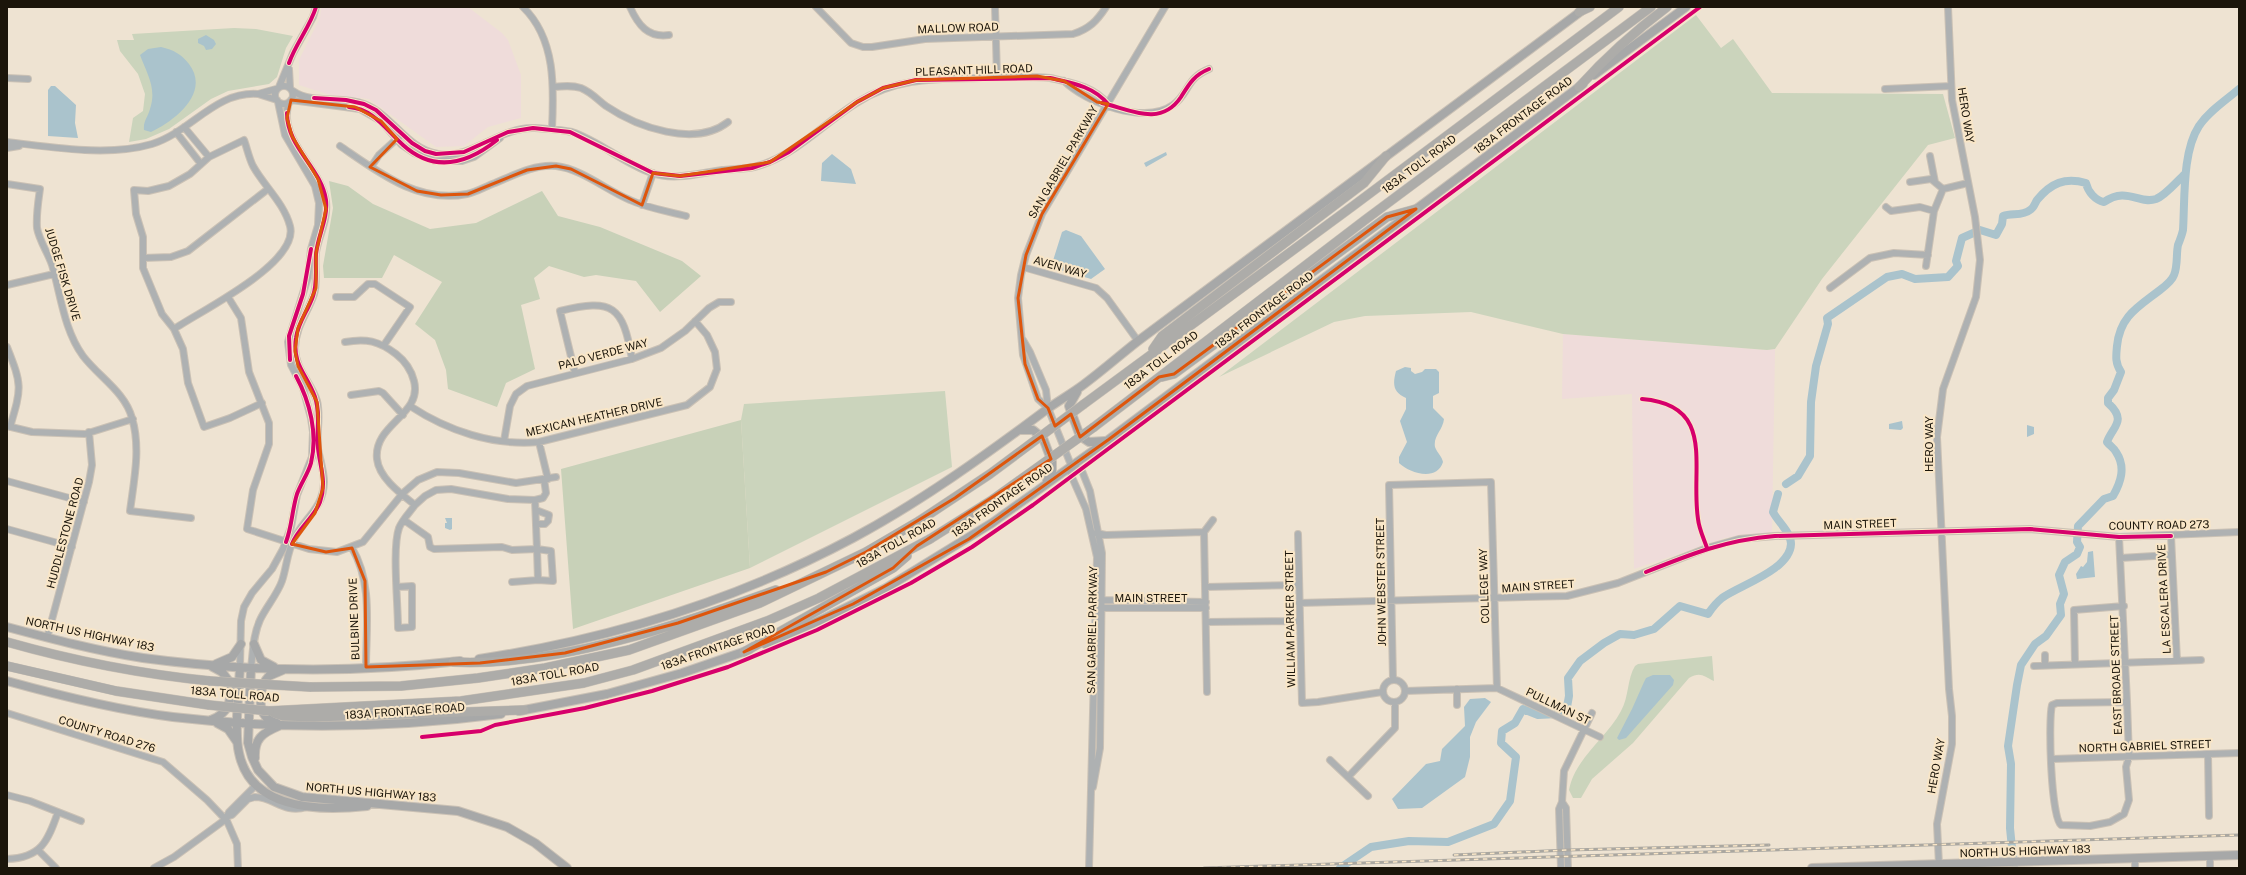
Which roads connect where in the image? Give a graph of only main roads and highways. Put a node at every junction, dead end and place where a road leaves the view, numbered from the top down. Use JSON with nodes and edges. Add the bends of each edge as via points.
{"nodes":[{"id":1,"x":1590,"y":7,"type":"edge"},
{"id":2,"x":1619,"y":7,"type":"edge"},
{"id":3,"x":1651,"y":7,"type":"edge"},
{"id":4,"x":1667,"y":7,"type":"edge"},
{"id":5,"x":1686,"y":7,"type":"edge"},
{"id":6,"x":1583,"y":10,"type":"edge"},
{"id":7,"x":1579,"y":87,"type":"junction"},
{"id":8,"x":1386,"y":156,"type":"junction"},
{"id":9,"x":1416,"y":209,"type":"junction"},
{"id":10,"x":1146,"y":358,"type":"junction"},
{"id":11,"x":1158,"y":377,"type":"junction"},
{"id":12,"x":1082,"y":386,"type":"junction"},
{"id":13,"x":1020,"y":430,"type":"junction"},
{"id":14,"x":1108,"y":440,"type":"junction"},
{"id":15,"x":1046,"y":484,"type":"junction"},
{"id":16,"x":917,"y":546,"type":"junction"},
{"id":17,"x":826,"y":572,"type":"junction"},
{"id":18,"x":7,"y":627,"type":"edge"},
{"id":19,"x":7,"y":642,"type":"edge"},
{"id":20,"x":241,"y":644,"type":"road end"},
{"id":21,"x":254,"y":644,"type":"road end"},
{"id":22,"x":744,"y":652,"type":"junction"},
{"id":23,"x":453,"y":662,"type":"junction"},
{"id":24,"x":211,"y":665,"type":"junction"},
{"id":25,"x":7,"y":666,"type":"edge"},
{"id":26,"x":240,"y":667,"type":"junction"},
{"id":27,"x":251,"y":668,"type":"junction"},
{"id":28,"x":277,"y":669,"type":"junction"},
{"id":29,"x":287,"y":669,"type":"junction"},
{"id":30,"x":7,"y":681,"type":"edge"},
{"id":31,"x":524,"y":710,"type":"junction"},
{"id":32,"x":312,"y":713,"type":"junction"},
{"id":33,"x":211,"y":720,"type":"junction"},
{"id":34,"x":238,"y":723,"type":"junction"},
{"id":35,"x":248,"y":724,"type":"junction"},
{"id":36,"x":281,"y":726,"type":"junction"},
{"id":37,"x":238,"y":746,"type":"junction"},
{"id":38,"x":256,"y":765,"type":"junction"},
{"id":39,"x":256,"y":785,"type":"junction"},
{"id":40,"x":274,"y":787,"type":"junction"},
{"id":41,"x":382,"y":804,"type":"junction"},
{"id":42,"x":2239,"y":855,"type":"edge"},
{"id":43,"x":1939,"y":866,"type":"edge"},
{"id":44,"x":567,"y":868,"type":"edge"},
{"id":45,"x":1812,"y":868,"type":"edge"}],
"edges":[{"from":1,"to":6,"type":"highway"},
{"from":2,"to":10,"type":"highway","name":"183A TOLL ROAD"},
{"from":3,"to":11,"type":"highway","name":"183A TOLL ROAD"},
{"from":4,"to":7,"type":"highway","via":[[1624,41]]},
{"from":5,"to":7,"type":"main road","name":"183A FRONTAGE ROAD"},
{"from":6,"to":8,"type":"main road"},
{"from":7,"to":9,"type":"main road","name":"183A FRONTAGE ROAD"},
{"from":8,"to":10,"type":"highway","via":[[1364,183],[1162,336]]},
{"from":8,"to":12,"type":"main road","via":[[1138,340]]},
{"from":9,"to":11,"type":"highway","via":[[1387,217],[1174,374]]},
{"from":9,"to":14,"type":"main road","name":"183A FRONTAGE ROAD"},
{"from":10,"to":17,"type":"highway","name":"183A TOLL ROAD","bridge":true,"via":[[990,474],[919,521]]},
{"from":11,"to":16,"type":"highway","name":"183A TOLL ROAD","bridge":true,"via":[[1094,427],[998,495]]},
{"from":12,"to":13,"type":"main road"},
{"from":12,"to":14,"type":"main road","via":[[1069,406],[1080,436],[1089,442]]},
{"from":13,"to":15,"type":"main road","via":[[1033,430],[1043,438],[1052,462],[1052,471]]},
{"from":13,"to":23,"type":"main road","via":[[963,471],[888,518],[815,557],[752,585],[676,613],[592,637],[511,654]]},
{"from":14,"to":15,"type":"main road","name":"183A FRONTAGE ROAD"},
{"from":15,"to":22,"type":"main road","name":"183A FRONTAGE ROAD","via":[[969,538],[886,588],[792,633]]},
{"from":16,"to":22,"type":"highway","via":[[893,568]]},
{"from":16,"to":32,"type":"highway","name":"183A TOLL ROAD","via":[[819,598],[767,621],[633,670],[584,683],[461,701]]},
{"from":17,"to":19,"type":"highway","name":"183A TOLL ROAD","bridge":true,"via":[[760,603],[629,650],[545,668],[402,686],[310,687],[161,676],[112,668]]},
{"from":17,"to":23,"type":"highway","via":[[678,624],[565,653],[480,664]]},
{"from":18,"to":24,"type":"main road","name":"NORTH US HIGHWAY 183","via":[[142,658]]},
{"from":20,"to":24,"type":"main road","via":[[232,657]]},
{"from":21,"to":28,"type":"main road","via":[[261,660]]},
{"from":22,"to":31,"type":"main road","name":"183A FRONTAGE ROAD","via":[[607,694]]},
{"from":23,"to":29,"type":"main road","via":[[388,668]]},
{"from":24,"to":26,"type":"main road","name":"NORTH US HIGHWAY 183"},
{"from":24,"to":33,"type":"main road","via":[[222,672],[231,684],[228,708],[220,717]]},
{"from":25,"to":32,"type":"highway","name":"183A TOLL ROAD","bridge":true,"via":[[116,691],[209,705],[269,710],[283,716]]},
{"from":26,"to":27,"type":"main road","name":"NORTH US HIGHWAY 183"},
{"from":26,"to":34,"type":"main road","name":"NORTH US HIGHWAY 183"},
{"from":27,"to":28,"type":"main road"},
{"from":27,"to":35,"type":"main road"},
{"from":28,"to":29,"type":"main road"},
{"from":29,"to":36,"type":"main road","via":[[269,676],[262,688],[261,706],[264,714]]},
{"from":30,"to":33,"type":"main road","via":[[85,701],[171,716]]},
{"from":31,"to":32,"type":"highway"},
{"from":31,"to":36,"type":"main road","name":"183A FRONTAGE ROAD","via":[[416,724]]},
{"from":33,"to":34,"type":"main road","name":"183A FRONTAGE ROAD"},
{"from":33,"to":37,"type":"main road","via":[[231,731]]},
{"from":34,"to":35,"type":"main road","name":"183A FRONTAGE ROAD"},
{"from":34,"to":37,"type":"main road","name":"NORTH US HIGHWAY 183"},
{"from":35,"to":36,"type":"main road","name":"183A FRONTAGE ROAD"},
{"from":35,"to":38,"type":"main road","via":[[248,743]]},
{"from":36,"to":38,"type":"main road","via":[[266,732],[258,740],[255,749]]},
{"from":37,"to":39,"type":"main road","name":"NORTH US HIGHWAY 183","via":[[243,765]]},
{"from":38,"to":40,"type":"main road"},
{"from":39,"to":40,"type":"main road","name":"NORTH US HIGHWAY 183"},
{"from":39,"to":41,"type":"main road","name":"NORTH US HIGHWAY 183","via":[[275,798],[309,807]]},
{"from":40,"to":41,"type":"main road","name":"NORTH US HIGHWAY 183","via":[[302,797]]},
{"from":41,"to":44,"type":"main road","name":"NORTH US HIGHWAY 183","via":[[458,811],[479,817],[507,827],[535,843]]},
{"from":42,"to":43,"type":"main road","name":"NORTH US HIGHWAY 183"},
{"from":43,"to":45,"type":"main road","name":"NORTH US HIGHWAY 183"}]}
